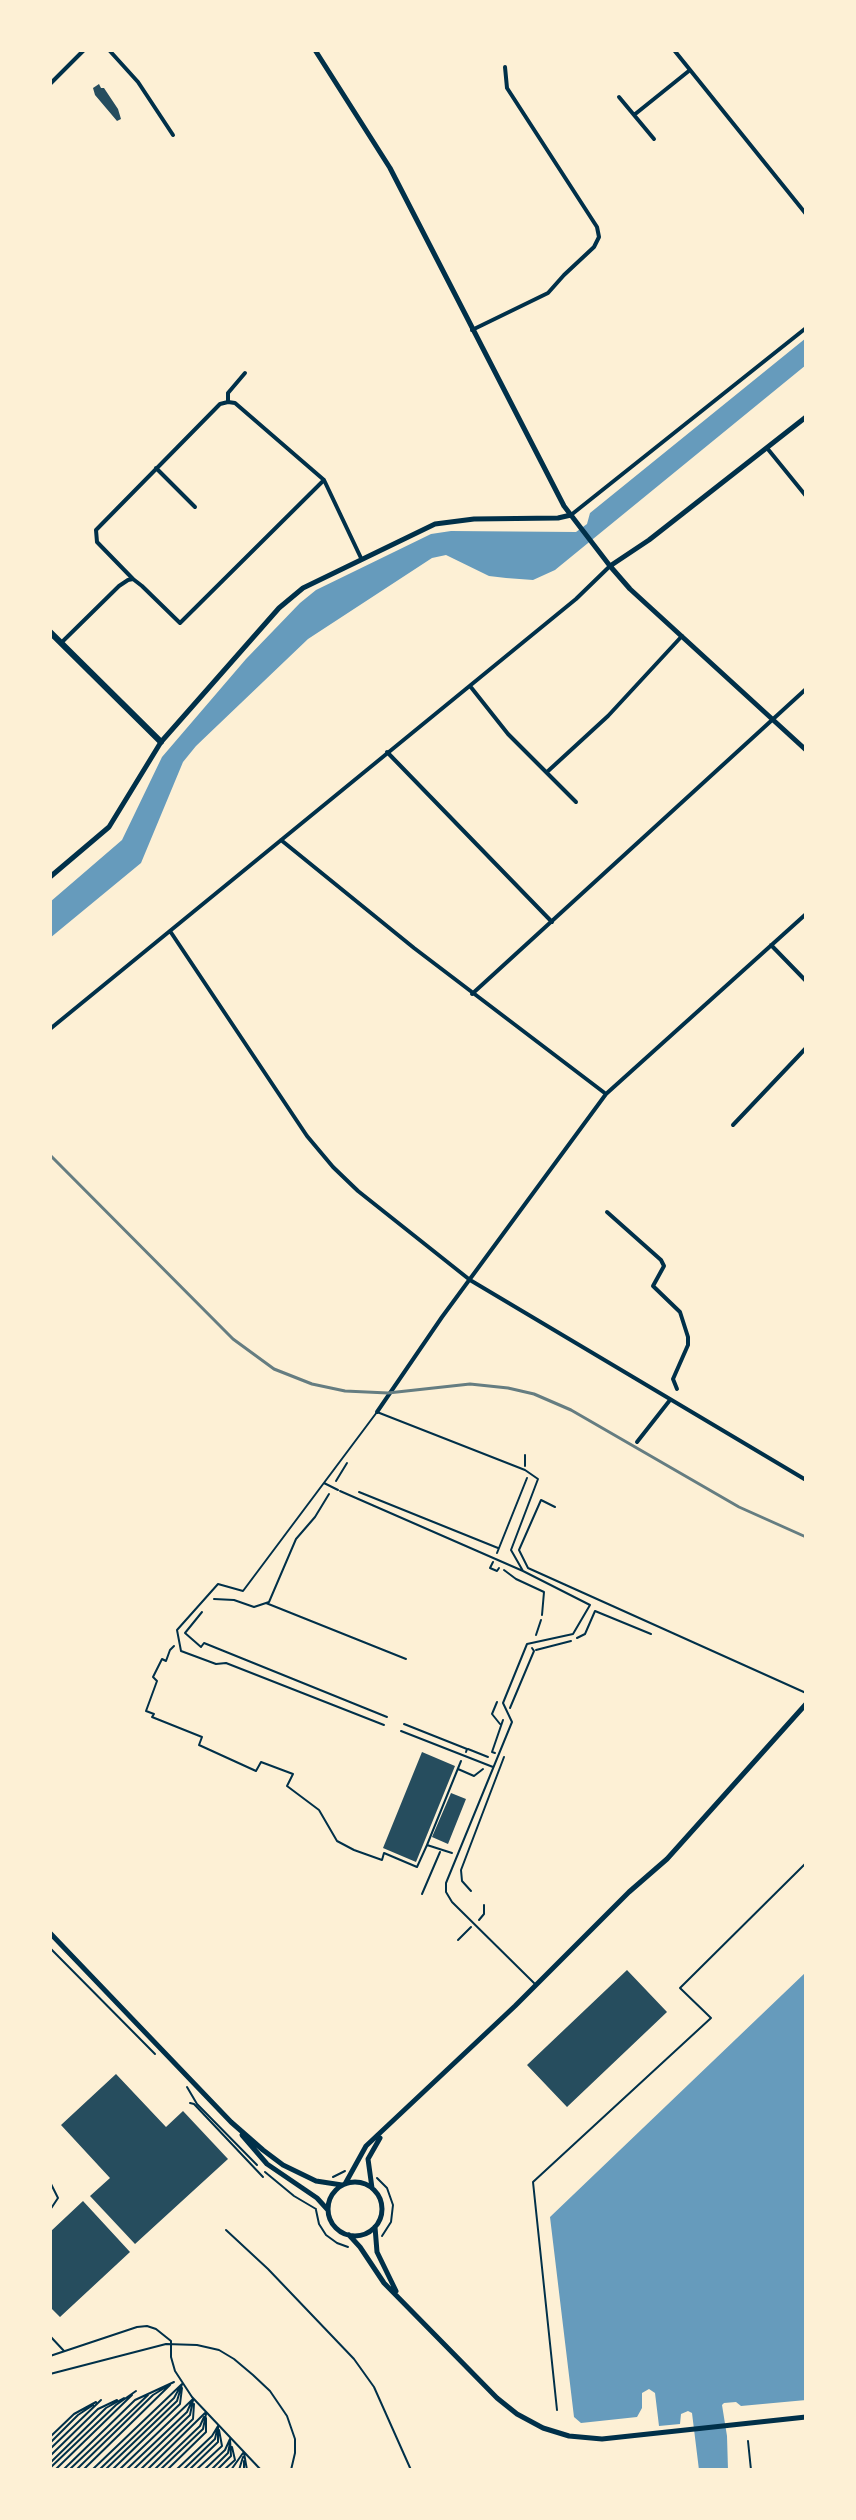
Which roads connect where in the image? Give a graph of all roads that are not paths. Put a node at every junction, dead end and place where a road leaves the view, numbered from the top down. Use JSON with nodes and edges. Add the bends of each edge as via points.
{"nodes":[{"id":1,"x":84,"y":50,"type":"edge"},
{"id":2,"x":109,"y":50,"type":"edge"},
{"id":3,"x":315,"y":50,"type":"edge"},
{"id":4,"x":674,"y":50,"type":"edge"},
{"id":5,"x":505,"y":67,"type":"dead end"},
{"id":6,"x":690,"y":70,"type":"junction"},
{"id":7,"x":50,"y":84,"type":"edge"},
{"id":8,"x":619,"y":97,"type":"dead end"},
{"id":9,"x":634,"y":115,"type":"junction"},
{"id":10,"x":173,"y":135,"type":"dead end"},
{"id":11,"x":654,"y":139,"type":"dead end"},
{"id":12,"x":806,"y":214,"type":"edge"},
{"id":13,"x":806,"y":328,"type":"edge"},
{"id":14,"x":472,"y":330,"type":"junction"},
{"id":15,"x":245,"y":373,"type":"dead end"},
{"id":16,"x":228,"y":402,"type":"junction"},
{"id":17,"x":806,"y":417,"type":"edge"},
{"id":18,"x":767,"y":448,"type":"junction"},
{"id":19,"x":156,"y":468,"type":"junction"},
{"id":20,"x":324,"y":480,"type":"junction"},
{"id":21,"x":806,"y":496,"type":"edge"},
{"id":22,"x":195,"y":507,"type":"dead end"},
{"id":23,"x":571,"y":515,"type":"junction"},
{"id":24,"x":361,"y":558,"type":"junction"},
{"id":25,"x":610,"y":566,"type":"junction"},
{"id":26,"x":133,"y":579,"type":"junction"},
{"id":27,"x":50,"y":632,"type":"edge"},
{"id":28,"x":682,"y":636,"type":"junction"},
{"id":29,"x":61,"y":643,"type":"junction"},
{"id":30,"x":470,"y":686,"type":"junction"},
{"id":31,"x":806,"y":689,"type":"edge"},
{"id":32,"x":773,"y":720,"type":"junction"},
{"id":33,"x":161,"y":742,"type":"junction"},
{"id":34,"x":806,"y":750,"type":"edge"},
{"id":35,"x":387,"y":752,"type":"junction"},
{"id":36,"x":547,"y":772,"type":"junction"},
{"id":37,"x":576,"y":802,"type":"dead end"},
{"id":38,"x":281,"y":840,"type":"junction"},
{"id":39,"x":50,"y":877,"type":"edge"},
{"id":40,"x":806,"y":914,"type":"edge"},
{"id":41,"x":552,"y":922,"type":"junction"},
{"id":42,"x":170,"y":931,"type":"junction"},
{"id":43,"x":771,"y":945,"type":"junction"},
{"id":44,"x":806,"y":981,"type":"edge"},
{"id":45,"x":472,"y":994,"type":"junction"},
{"id":46,"x":50,"y":1029,"type":"edge"},
{"id":47,"x":806,"y":1048,"type":"edge"},
{"id":48,"x":606,"y":1094,"type":"junction"},
{"id":49,"x":733,"y":1125,"type":"dead end"},
{"id":50,"x":607,"y":1212,"type":"dead end"},
{"id":51,"x":470,"y":1280,"type":"junction"},
{"id":52,"x":677,"y":1389,"type":"dead end"},
{"id":53,"x":670,"y":1400,"type":"junction"},
{"id":54,"x":377,"y":1412,"type":"junction"},
{"id":55,"x":637,"y":1442,"type":"dead end"},
{"id":56,"x":806,"y":1480,"type":"edge"},
{"id":57,"x":323,"y":1483,"type":"junction"},
{"id":58,"x":555,"y":1507,"type":"dead end"},
{"id":59,"x":523,"y":1571,"type":"junction"},
{"id":60,"x":806,"y":1693,"type":"edge"},
{"id":61,"x":806,"y":1704,"type":"edge"},
{"id":62,"x":384,"y":1725,"type":"dead end"},
{"id":63,"x":401,"y":1731,"type":"dead end"},
{"id":64,"x":493,"y":1767,"type":"junction"},
{"id":65,"x":806,"y":1863,"type":"edge"},
{"id":66,"x":50,"y":1933,"type":"edge"},
{"id":67,"x":535,"y":1984,"type":"junction"},
{"id":68,"x":231,"y":2122,"type":"junction"},
{"id":69,"x":385,"y":2131,"type":"junction"},
{"id":70,"x":50,"y":2182,"type":"edge"},
{"id":71,"x":344,"y":2184,"type":"junction"},
{"id":72,"x":372,"y":2189,"type":"junction"},
{"id":73,"x":50,"y":2210,"type":"edge"},
{"id":74,"x":328,"y":2211,"type":"junction"},
{"id":75,"x":375,"y":2227,"type":"junction"},
{"id":76,"x":226,"y":2230,"type":"dead end"},
{"id":77,"x":349,"y":2235,"type":"junction"},
{"id":78,"x":401,"y":2298,"type":"junction"},
{"id":79,"x":50,"y":2336,"type":"edge"},
{"id":80,"x":50,"y":2351,"type":"edge"},
{"id":81,"x":65,"y":2352,"type":"junction"},
{"id":82,"x":51,"y":2356,"type":"edge"},
{"id":83,"x":50,"y":2374,"type":"edge"},
{"id":84,"x":174,"y":2382,"type":"junction"},
{"id":85,"x":183,"y":2383,"type":"junction"},
{"id":86,"x":136,"y":2391,"type":"junction"},
{"id":87,"x":194,"y":2399,"type":"junction"},
{"id":88,"x":101,"y":2400,"type":"junction"},
{"id":89,"x":557,"y":2410,"type":"dead end"},
{"id":90,"x":206,"y":2413,"type":"junction"},
{"id":91,"x":806,"y":2419,"type":"edge"},
{"id":92,"x":218,"y":2425,"type":"junction"},
{"id":93,"x":50,"y":2437,"type":"edge"},
{"id":94,"x":230,"y":2438,"type":"junction"},
{"id":95,"x":748,"y":2441,"type":"dead end"},
{"id":96,"x":50,"y":2443,"type":"edge"},
{"id":97,"x":50,"y":2449,"type":"edge"},
{"id":98,"x":244,"y":2452,"type":"junction"},
{"id":99,"x":50,"y":2456,"type":"edge"},
{"id":100,"x":50,"y":2463,"type":"edge"},
{"id":101,"x":50,"y":2468,"type":"edge"},
{"id":102,"x":55,"y":2470,"type":"edge"},
{"id":103,"x":63,"y":2470,"type":"edge"},
{"id":104,"x":69,"y":2470,"type":"edge"},
{"id":105,"x":76,"y":2470,"type":"edge"},
{"id":106,"x":83,"y":2470,"type":"edge"},
{"id":107,"x":92,"y":2470,"type":"edge"},
{"id":108,"x":99,"y":2470,"type":"edge"},
{"id":109,"x":105,"y":2470,"type":"edge"},
{"id":110,"x":112,"y":2470,"type":"edge"},
{"id":111,"x":119,"y":2470,"type":"edge"},
{"id":112,"x":126,"y":2470,"type":"edge"},
{"id":113,"x":133,"y":2470,"type":"edge"},
{"id":114,"x":140,"y":2470,"type":"edge"},
{"id":115,"x":147,"y":2470,"type":"edge"},
{"id":116,"x":154,"y":2470,"type":"edge"},
{"id":117,"x":160,"y":2470,"type":"edge"},
{"id":118,"x":167,"y":2470,"type":"edge"},
{"id":119,"x":176,"y":2470,"type":"edge"},
{"id":120,"x":183,"y":2470,"type":"edge"},
{"id":121,"x":189,"y":2470,"type":"edge"},
{"id":122,"x":196,"y":2470,"type":"edge"},
{"id":123,"x":204,"y":2470,"type":"edge"},
{"id":124,"x":211,"y":2470,"type":"edge"},
{"id":125,"x":217,"y":2470,"type":"edge"},
{"id":126,"x":224,"y":2470,"type":"edge"},
{"id":127,"x":231,"y":2470,"type":"edge"},
{"id":128,"x":239,"y":2470,"type":"edge"},
{"id":129,"x":246,"y":2470,"type":"edge"},
{"id":130,"x":257,"y":2470,"type":"edge"},
{"id":131,"x":291,"y":2470,"type":"edge"},
{"id":132,"x":411,"y":2470,"type":"edge"},
{"id":133,"x":751,"y":2470,"type":"edge"}],
"edges":[{"from":1,"to":7,"type":"street"},
{"from":2,"to":10,"type":"street"},
{"from":3,"to":14,"type":"street","via":[[386,162]]},
{"from":4,"to":6,"type":"street"},
{"from":5,"to":14,"type":"street","via":[[507,88],[599,237],[548,293]]},
{"from":6,"to":9,"type":"street"},
{"from":6,"to":12,"type":"street"},
{"from":8,"to":9,"type":"street"},
{"from":9,"to":11,"type":"street"},
{"from":13,"to":23,"type":"street"},
{"from":14,"to":23,"type":"street"},
{"from":15,"to":16,"type":"street","via":[[228,393]]},
{"from":16,"to":19,"type":"street"},
{"from":16,"to":20,"type":"street"},
{"from":17,"to":18,"type":"street"},
{"from":18,"to":21,"type":"street"},
{"from":18,"to":25,"type":"street"},
{"from":19,"to":22,"type":"street"},
{"from":19,"to":26,"type":"street","via":[[95,534]]},
{"from":20,"to":24,"type":"street"},
{"from":20,"to":26,"type":"street","via":[[180,623]]},
{"from":23,"to":24,"type":"street","via":[[444,522]]},
{"from":23,"to":25,"type":"street"},
{"from":24,"to":33,"type":"street","via":[[290,597]]},
{"from":25,"to":28,"type":"street"},
{"from":25,"to":30,"type":"street"},
{"from":26,"to":29,"type":"street","via":[[119,586]]},
{"from":27,"to":29,"type":"main road"},
{"from":28,"to":32,"type":"street"},
{"from":28,"to":36,"type":"street"},
{"from":29,"to":33,"type":"main road"},
{"from":30,"to":35,"type":"street"},
{"from":30,"to":36,"type":"street"},
{"from":31,"to":32,"type":"street"},
{"from":32,"to":34,"type":"street"},
{"from":32,"to":41,"type":"street"},
{"from":33,"to":39,"type":"street","via":[[109,827]]},
{"from":35,"to":38,"type":"street"},
{"from":35,"to":41,"type":"street"},
{"from":36,"to":37,"type":"street"},
{"from":38,"to":42,"type":"street"},
{"from":38,"to":45,"type":"street"},
{"from":40,"to":43,"type":"street"},
{"from":41,"to":45,"type":"street"},
{"from":42,"to":46,"type":"street"},
{"from":42,"to":51,"type":"street","via":[[322,1155],[366,1198]]},
{"from":43,"to":44,"type":"street"},
{"from":43,"to":48,"type":"street"},
{"from":45,"to":48,"type":"street"},
{"from":47,"to":49,"type":"street"},
{"from":48,"to":51,"type":"street"},
{"from":50,"to":52,"type":"street","via":[[664,1266],[653,1286],[680,1312],[688,1337],[673,1379]]},
{"from":51,"to":53,"type":"street"},
{"from":51,"to":54,"type":"street"},
{"from":53,"to":55,"type":"street"},
{"from":53,"to":56,"type":"street"},
{"from":54,"to":57,"type":"lane"},
{"from":54,"to":59,"type":"lane","via":[[538,1479],[511,1550]]},
{"from":57,"to":59,"type":"lane"},
{"from":57,"to":62,"type":"lane","via":[[243,1591],[218,1584],[177,1630],[181,1651],[226,1663]]},
{"from":58,"to":60,"type":"lane","via":[[541,1500],[519,1550],[528,1568]]},
{"from":59,"to":64,"type":"lane","via":[[590,1605],[573,1634],[527,1644],[503,1703],[512,1722]]},
{"from":61,"to":67,"type":"street","via":[[661,1865]]},
{"from":63,"to":64,"type":"lane"},
{"from":64,"to":67,"type":"lane","via":[[446,1883],[448,1897]]},
{"from":65,"to":89,"type":"lane","via":[[680,1988],[711,2018],[533,2182]]},
{"from":66,"to":68,"type":"street"},
{"from":67,"to":69,"type":"street"},
{"from":68,"to":71,"type":"street","via":[[272,2158],[325,2184]]},
{"from":68,"to":74,"type":"street","via":[[267,2164]]},
{"from":69,"to":71,"type":"street","via":[[364,2149]]},
{"from":69,"to":72,"type":"street","via":[[370,2154]]},
{"from":70,"to":73,"type":"lane","via":[[58,2198]]},
{"from":71,"to":72,"type":"street","via":[[360,2182]]},
{"from":71,"to":74,"type":"street","via":[[330,2198]]},
{"from":72,"to":75,"type":"street","via":[[382,2209]]},
{"from":74,"to":77,"type":"street","via":[[335,2227]]},
{"from":75,"to":77,"type":"street"},
{"from":75,"to":78,"type":"street","via":[[382,2265]]},
{"from":76,"to":132,"type":"lane","via":[[354,2359],[374,2387]]},
{"from":77,"to":78,"type":"street"},
{"from":78,"to":91,"type":"street","via":[[497,2398],[534,2424],[560,2433],[587,2438]]},
{"from":79,"to":81,"type":"lane"},
{"from":80,"to":82,"type":"lane"},
{"from":81,"to":82,"type":"lane"},
{"from":81,"to":85,"type":"lane","via":[[147,2326],[171,2341],[172,2362]]},
{"from":83,"to":131,"type":"lane","via":[[166,2344],[219,2350],[253,2375],[283,2409],[295,2439]]},
{"from":84,"to":103,"type":"lane","via":[[135,2400]]},
{"from":84,"to":104,"type":"lane","via":[[144,2398]]},
{"from":84,"to":105,"type":"lane","via":[[153,2395]]},
{"from":84,"to":106,"type":"lane"},
{"from":85,"to":87,"type":"lane"},
{"from":85,"to":107,"type":"lane"},
{"from":85,"to":108,"type":"lane"},
{"from":85,"to":109,"type":"lane","via":[[177,2401]]},
{"from":85,"to":110,"type":"lane","via":[[180,2404]]},
{"from":86,"to":99,"type":"lane","via":[[98,2409]]},
{"from":86,"to":100,"type":"lane","via":[[106,2408]]},
{"from":86,"to":101,"type":"lane"},
{"from":86,"to":102,"type":"lane"},
{"from":87,"to":90,"type":"lane"},
{"from":87,"to":111,"type":"lane"},
{"from":87,"to":112,"type":"lane"},
{"from":87,"to":113,"type":"lane","via":[[190,2415]]},
{"from":87,"to":114,"type":"lane","via":[[193,2419]]},
{"from":88,"to":93,"type":"lane","via":[[74,2414]]},
{"from":88,"to":96,"type":"lane"},
{"from":88,"to":97,"type":"lane"},
{"from":90,"to":92,"type":"lane"},
{"from":90,"to":115,"type":"lane"},
{"from":90,"to":116,"type":"lane","via":[[200,2426]]},
{"from":90,"to":117,"type":"lane","via":[[203,2429]]},
{"from":90,"to":118,"type":"lane","via":[[206,2432]]},
{"from":92,"to":94,"type":"lane"},
{"from":92,"to":119,"type":"lane"},
{"from":92,"to":120,"type":"lane","via":[[215,2439]]},
{"from":92,"to":121,"type":"lane","via":[[218,2442]]},
{"from":92,"to":122,"type":"lane","via":[[222,2446]]},
{"from":94,"to":98,"type":"lane"},
{"from":94,"to":123,"type":"lane"},
{"from":94,"to":124,"type":"lane","via":[[228,2453]]},
{"from":94,"to":125,"type":"lane","via":[[231,2456]]},
{"from":94,"to":126,"type":"lane","via":[[235,2460]]},
{"from":95,"to":133,"type":"lane"},
{"from":98,"to":127,"type":"lane"},
{"from":98,"to":128,"type":"lane"},
{"from":98,"to":129,"type":"lane"},
{"from":98,"to":130,"type":"lane"}]}
